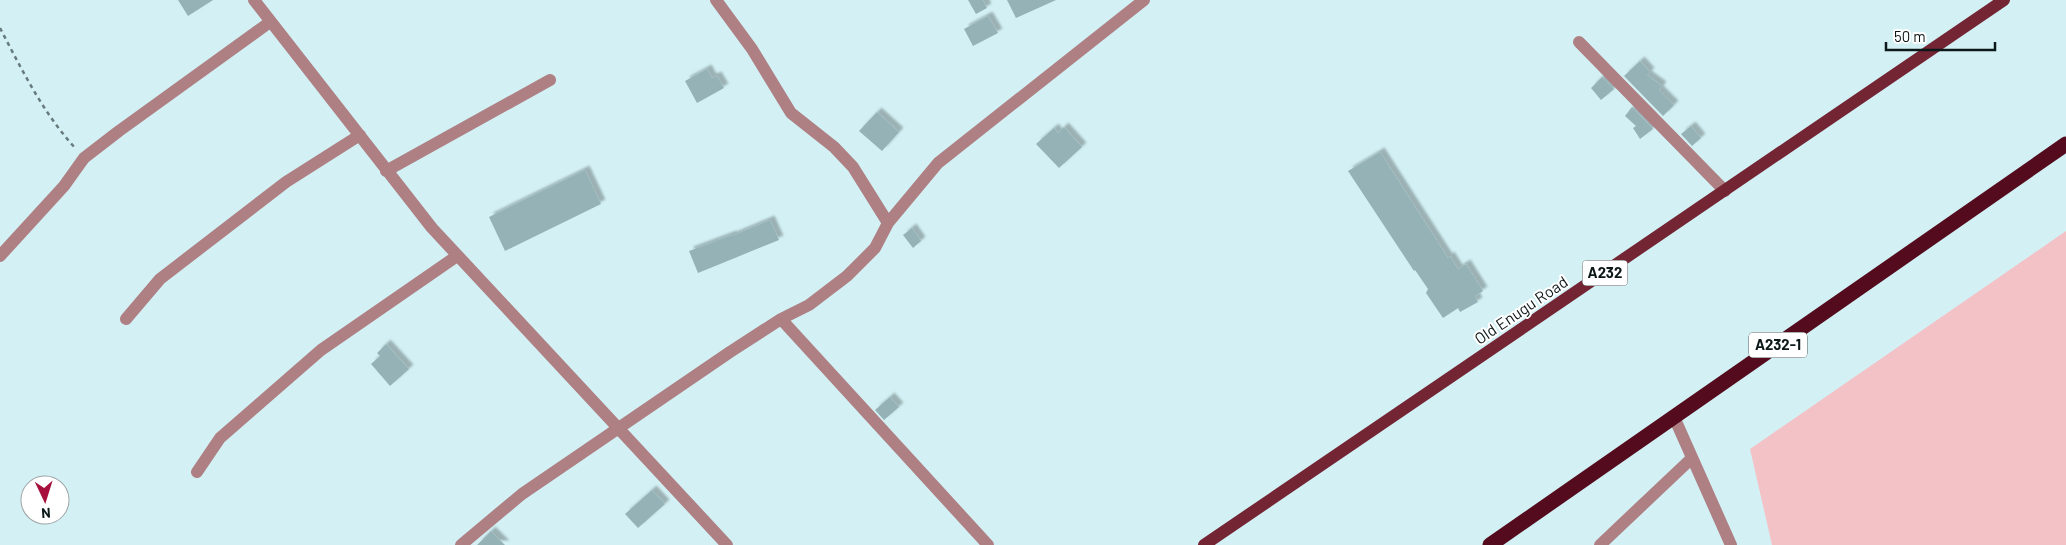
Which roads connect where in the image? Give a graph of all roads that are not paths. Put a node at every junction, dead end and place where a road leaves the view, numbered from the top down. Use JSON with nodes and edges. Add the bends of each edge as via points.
{"nodes":[{"id":1,"x":254,"y":0,"type":"edge"},
{"id":2,"x":716,"y":0,"type":"edge"},
{"id":3,"x":1144,"y":0,"type":"edge"},
{"id":4,"x":2004,"y":0,"type":"edge"},
{"id":5,"x":270,"y":22,"type":"junction"},
{"id":6,"x":1579,"y":42,"type":"dead end"},
{"id":7,"x":550,"y":80,"type":"dead end"},
{"id":8,"x":360,"y":135,"type":"junction"},
{"id":9,"x":2066,"y":144,"type":"edge"},
{"id":10,"x":386,"y":171,"type":"junction"},
{"id":11,"x":1725,"y":192,"type":"junction"},
{"id":12,"x":888,"y":223,"type":"junction"},
{"id":13,"x":0,"y":256,"type":"edge"},
{"id":14,"x":457,"y":256,"type":"junction"},
{"id":15,"x":126,"y":319,"type":"dead end"},
{"id":16,"x":781,"y":319,"type":"junction"},
{"id":17,"x":1674,"y":417,"type":"junction"},
{"id":18,"x":619,"y":429,"type":"junction"},
{"id":19,"x":1692,"y":458,"type":"junction"},
{"id":20,"x":197,"y":472,"type":"dead end"},
{"id":21,"x":461,"y":545,"type":"edge"},
{"id":22,"x":727,"y":545,"type":"edge"},
{"id":23,"x":988,"y":545,"type":"edge"},
{"id":24,"x":1204,"y":545,"type":"edge"},
{"id":25,"x":1490,"y":545,"type":"edge"},
{"id":26,"x":1600,"y":545,"type":"edge"},
{"id":27,"x":1731,"y":545,"type":"edge"}],
"edges":[{"from":1,"to":5,"type":"street"},
{"from":2,"to":12,"type":"street","via":[[752,49],[791,113],[834,147],[853,167]]},
{"from":3,"to":12,"type":"street","via":[[938,163]]},
{"from":4,"to":11,"type":"main road","name":"Old Enugu Road","number":"A232"},
{"from":5,"to":8,"type":"street"},
{"from":5,"to":13,"type":"street","via":[[84,158],[64,186]]},
{"from":6,"to":11,"type":"street"},
{"from":7,"to":10,"type":"street"},
{"from":8,"to":10,"type":"street"},
{"from":8,"to":15,"type":"street","via":[[286,182],[160,279]]},
{"from":9,"to":17,"type":"highway","number":"A232-1"},
{"from":10,"to":14,"type":"street"},
{"from":11,"to":24,"type":"main road","name":"Old Enugu Road","number":"A232"},
{"from":12,"to":16,"type":"street","via":[[875,248],[847,276],[809,305]]},
{"from":14,"to":18,"type":"street"},
{"from":14,"to":20,"type":"street","via":[[321,350],[220,438]]},
{"from":16,"to":18,"type":"street"},
{"from":16,"to":23,"type":"street"},
{"from":17,"to":19,"type":"street"},
{"from":17,"to":25,"type":"highway","number":"A232-1"},
{"from":18,"to":21,"type":"street","via":[[522,494]]},
{"from":18,"to":22,"type":"street"},
{"from":19,"to":26,"type":"street"},
{"from":19,"to":27,"type":"street"}]}
